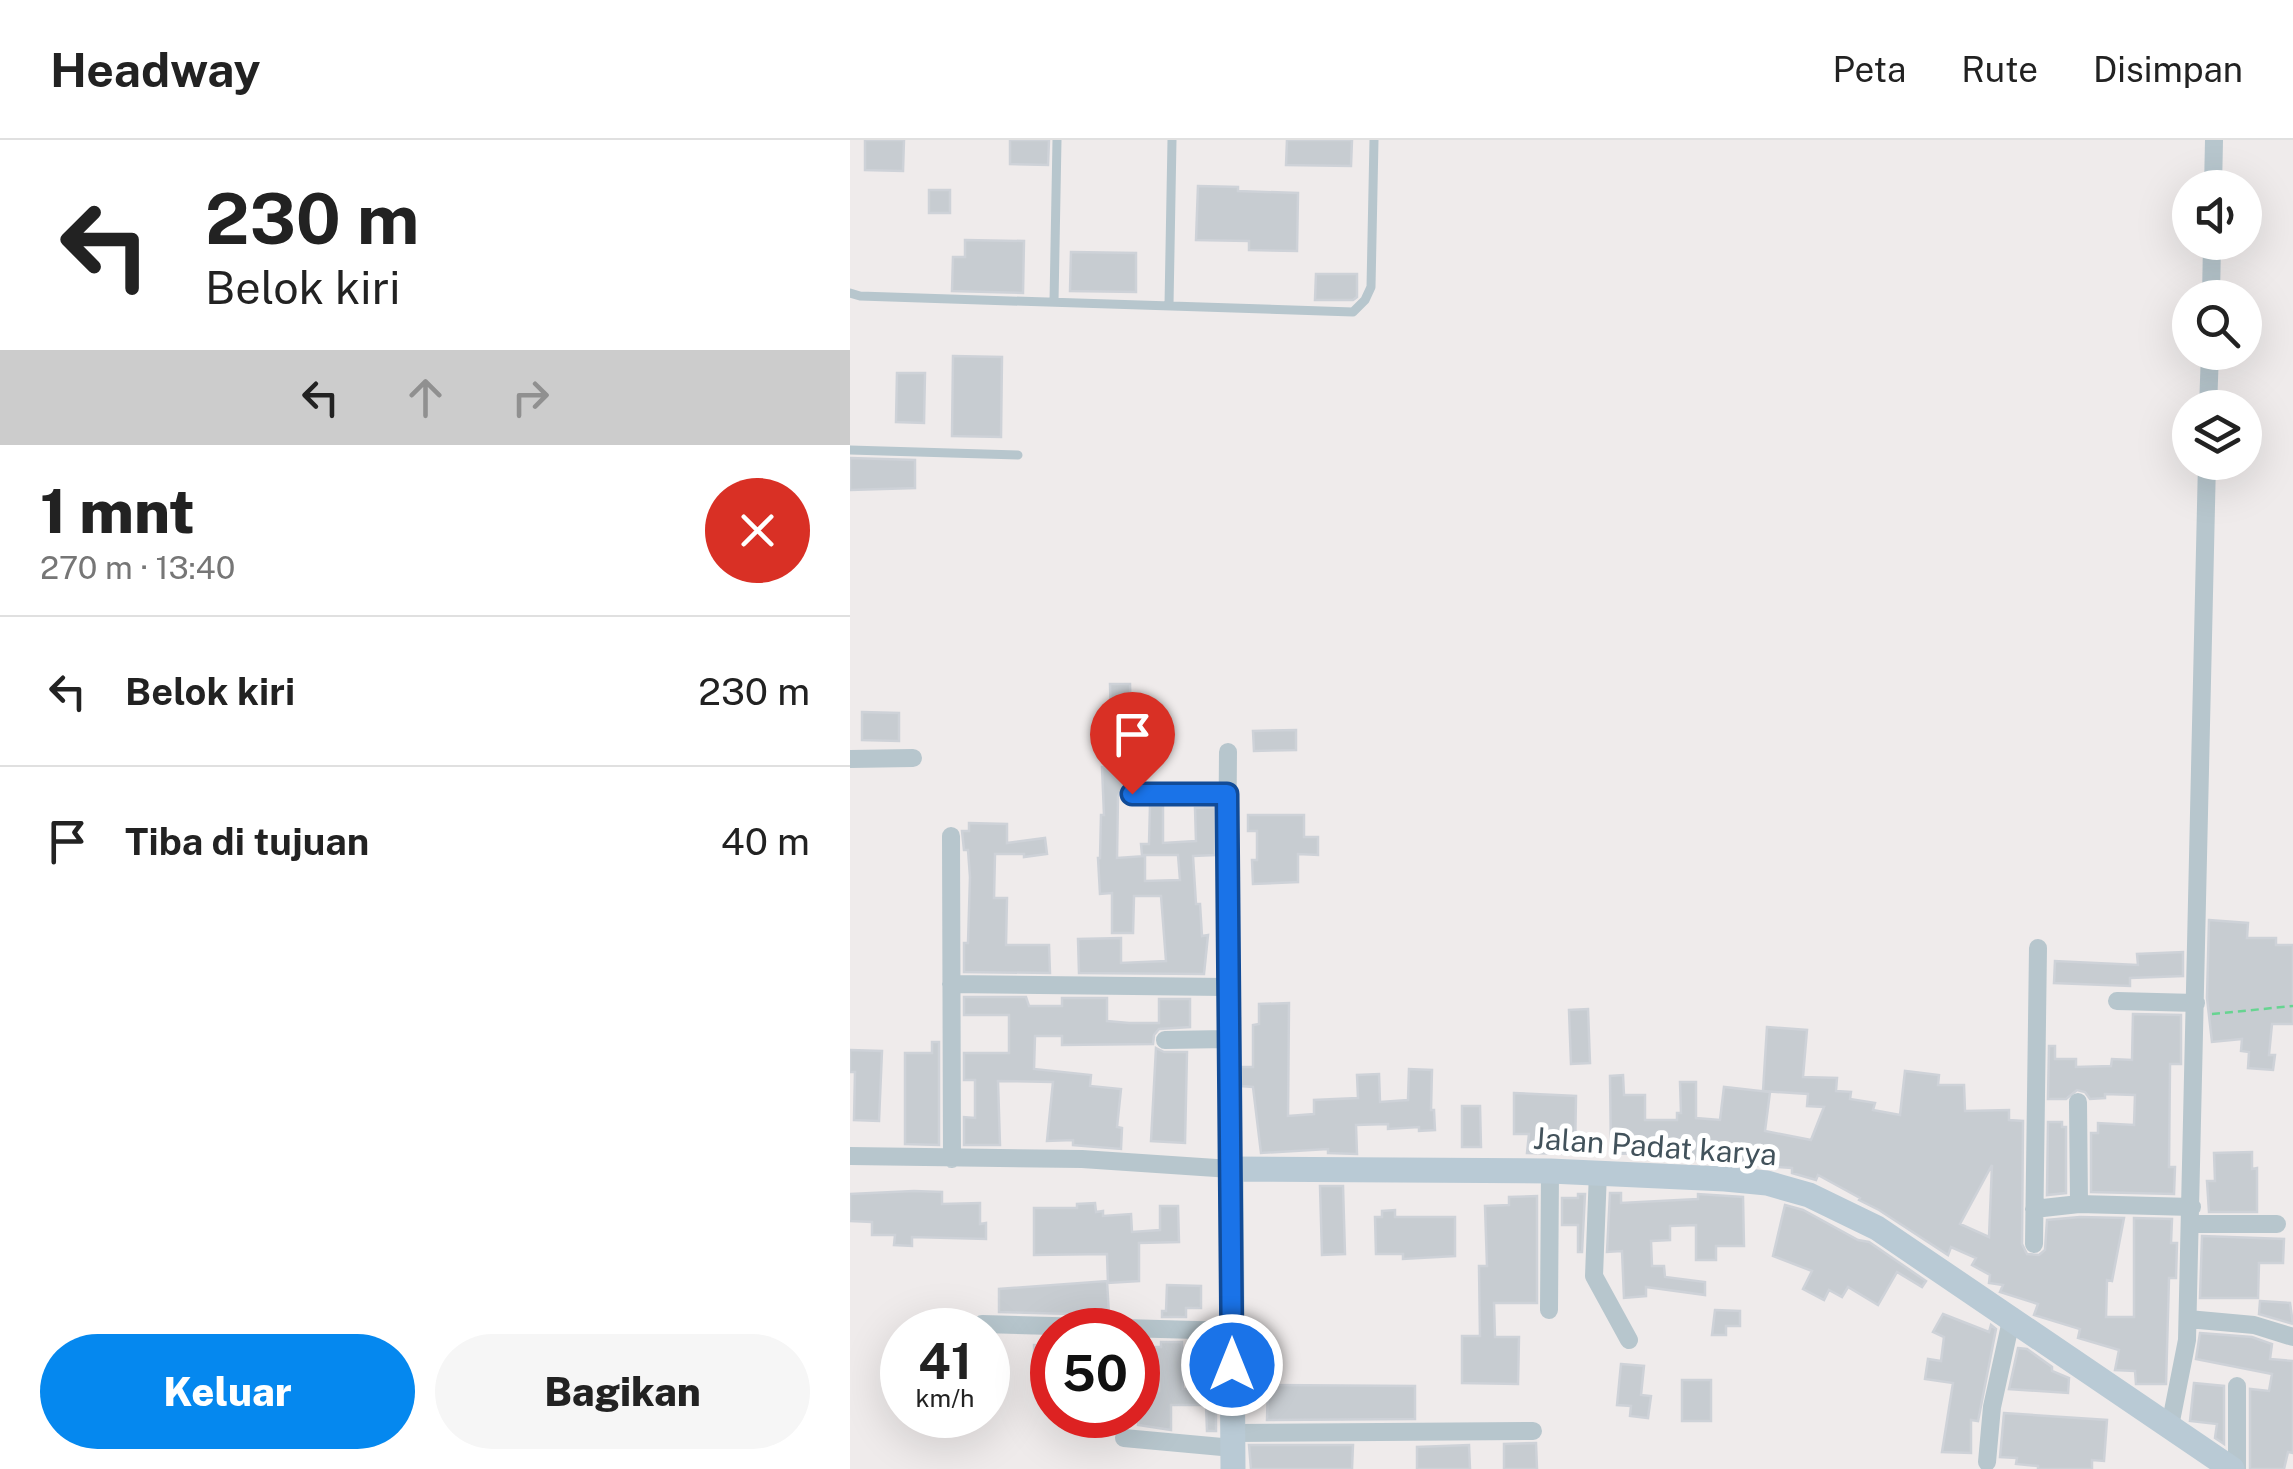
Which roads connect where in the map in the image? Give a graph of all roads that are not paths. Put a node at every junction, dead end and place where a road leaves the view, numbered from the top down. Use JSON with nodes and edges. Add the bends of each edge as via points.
{"nodes":[{"id":1,"x":1057,"y":140,"type":"edge"},
{"id":2,"x":1172,"y":140,"type":"edge"},
{"id":3,"x":1374,"y":140,"type":"edge"},
{"id":4,"x":2214,"y":140,"type":"edge"},
{"id":5,"x":2213,"y":170,"type":"edge"},
{"id":6,"x":850,"y":293,"type":"edge"},
{"id":7,"x":1054,"y":302,"type":"junction"},
{"id":8,"x":1169,"y":305,"type":"junction"},
{"id":9,"x":850,"y":450,"type":"edge"},
{"id":10,"x":1018,"y":455,"type":"dead end"},
{"id":11,"x":2207,"y":480,"type":"edge"},
{"id":12,"x":1228,"y":752,"type":"dead end"},
{"id":13,"x":913,"y":758,"type":"dead end"},
{"id":14,"x":850,"y":760,"type":"edge"},
{"id":15,"x":1132,"y":794,"type":"dead end"},
{"id":16,"x":1227,"y":794,"type":"junction"},
{"id":17,"x":951,"y":836,"type":"dead end"},
{"id":18,"x":2038,"y":948,"type":"dead end"},
{"id":19,"x":951,"y":984,"type":"junction"},
{"id":20,"x":1226,"y":987,"type":"junction"},
{"id":21,"x":2117,"y":1001,"type":"dead end"},
{"id":22,"x":2196,"y":1009,"type":"junction"},
{"id":23,"x":1227,"y":1039,"type":"junction"},
{"id":24,"x":1165,"y":1040,"type":"dead end"},
{"id":25,"x":2078,"y":1102,"type":"dead end"},
{"id":26,"x":850,"y":1156,"type":"edge"},
{"id":27,"x":952,"y":1159,"type":"junction"},
{"id":28,"x":1231,"y":1169,"type":"junction"},
{"id":29,"x":1550,"y":1171,"type":"junction"},
{"id":30,"x":1598,"y":1172,"type":"junction"},
{"id":31,"x":2079,"y":1204,"type":"junction"},
{"id":32,"x":2034,"y":1209,"type":"junction"},
{"id":33,"x":2192,"y":1216,"type":"junction"},
{"id":34,"x":2277,"y":1224,"type":"dead end"},
{"id":35,"x":2034,"y":1244,"type":"dead end"},
{"id":36,"x":1549,"y":1310,"type":"dead end"},
{"id":37,"x":2012,"y":1316,"type":"junction"},
{"id":38,"x":2188,"y":1320,"type":"junction"},
{"id":39,"x":1010,"y":1325,"type":"edge"},
{"id":40,"x":1232,"y":1331,"type":"junction"},
{"id":41,"x":2293,"y":1338,"type":"edge"},
{"id":42,"x":1629,"y":1340,"type":"dead end"},
{"id":43,"x":2237,"y":1386,"type":"dead end"},
{"id":44,"x":2170,"y":1426,"type":"junction"},
{"id":45,"x":1533,"y":1431,"type":"dead end"},
{"id":46,"x":1124,"y":1438,"type":"dead end"},
{"id":47,"x":1232,"y":1450,"type":"edge"},
{"id":48,"x":1987,"y":1462,"type":"dead end"},
{"id":49,"x":2234,"y":1469,"type":"edge"}],
"edges":[{"from":1,"to":7,"type":"lane"},
{"from":2,"to":8,"type":"lane"},
{"from":3,"to":8,"type":"lane","via":[[1371,287],[1353,312]]},
{"from":4,"to":5,"type":"street"},
{"from":6,"to":7,"type":"lane"},
{"from":7,"to":8,"type":"lane"},
{"from":9,"to":10,"type":"lane"},
{"from":11,"to":22,"type":"street"},
{"from":12,"to":16,"type":"street"},
{"from":13,"to":14,"type":"street"},
{"from":15,"to":16,"type":"street"},
{"from":16,"to":20,"type":"street"},
{"from":17,"to":19,"type":"street"},
{"from":18,"to":32,"type":"street"},
{"from":19,"to":20,"type":"street"},
{"from":19,"to":27,"type":"street"},
{"from":20,"to":23,"type":"street"},
{"from":21,"to":22,"type":"street"},
{"from":22,"to":33,"type":"street"},
{"from":23,"to":24,"type":"street"},
{"from":23,"to":28,"type":"street"},
{"from":25,"to":31,"type":"street"},
{"from":26,"to":27,"type":"street"},
{"from":27,"to":28,"type":"street"},
{"from":28,"to":29,"type":"main road","name":"Jalan Padat karya"},
{"from":28,"to":40,"type":"main road"},
{"from":29,"to":30,"type":"main road","name":"Jalan Padat karya"},
{"from":29,"to":36,"type":"street"},
{"from":30,"to":37,"type":"main road","name":"Jalan Padat karya","via":[[1756,1182],[1809,1195],[1877,1228]]},
{"from":30,"to":42,"type":"street","via":[[1594,1276]]},
{"from":31,"to":32,"type":"street"},
{"from":31,"to":33,"type":"street"},
{"from":32,"to":35,"type":"street"},
{"from":33,"to":34,"type":"street"},
{"from":33,"to":38,"type":"street"},
{"from":37,"to":44,"type":"main road","name":"Jalan Padat karya"},
{"from":37,"to":48,"type":"street"},
{"from":38,"to":41,"type":"street","via":[[2254,1325]]},
{"from":38,"to":44,"type":"street"},
{"from":39,"to":40,"type":"street"},
{"from":40,"to":47,"type":"main road"},
{"from":43,"to":49,"type":"street"},
{"from":44,"to":49,"type":"main road","name":"Jalan Padat karya"},
{"from":45,"to":47,"type":"street"},
{"from":46,"to":47,"type":"street"}]}
